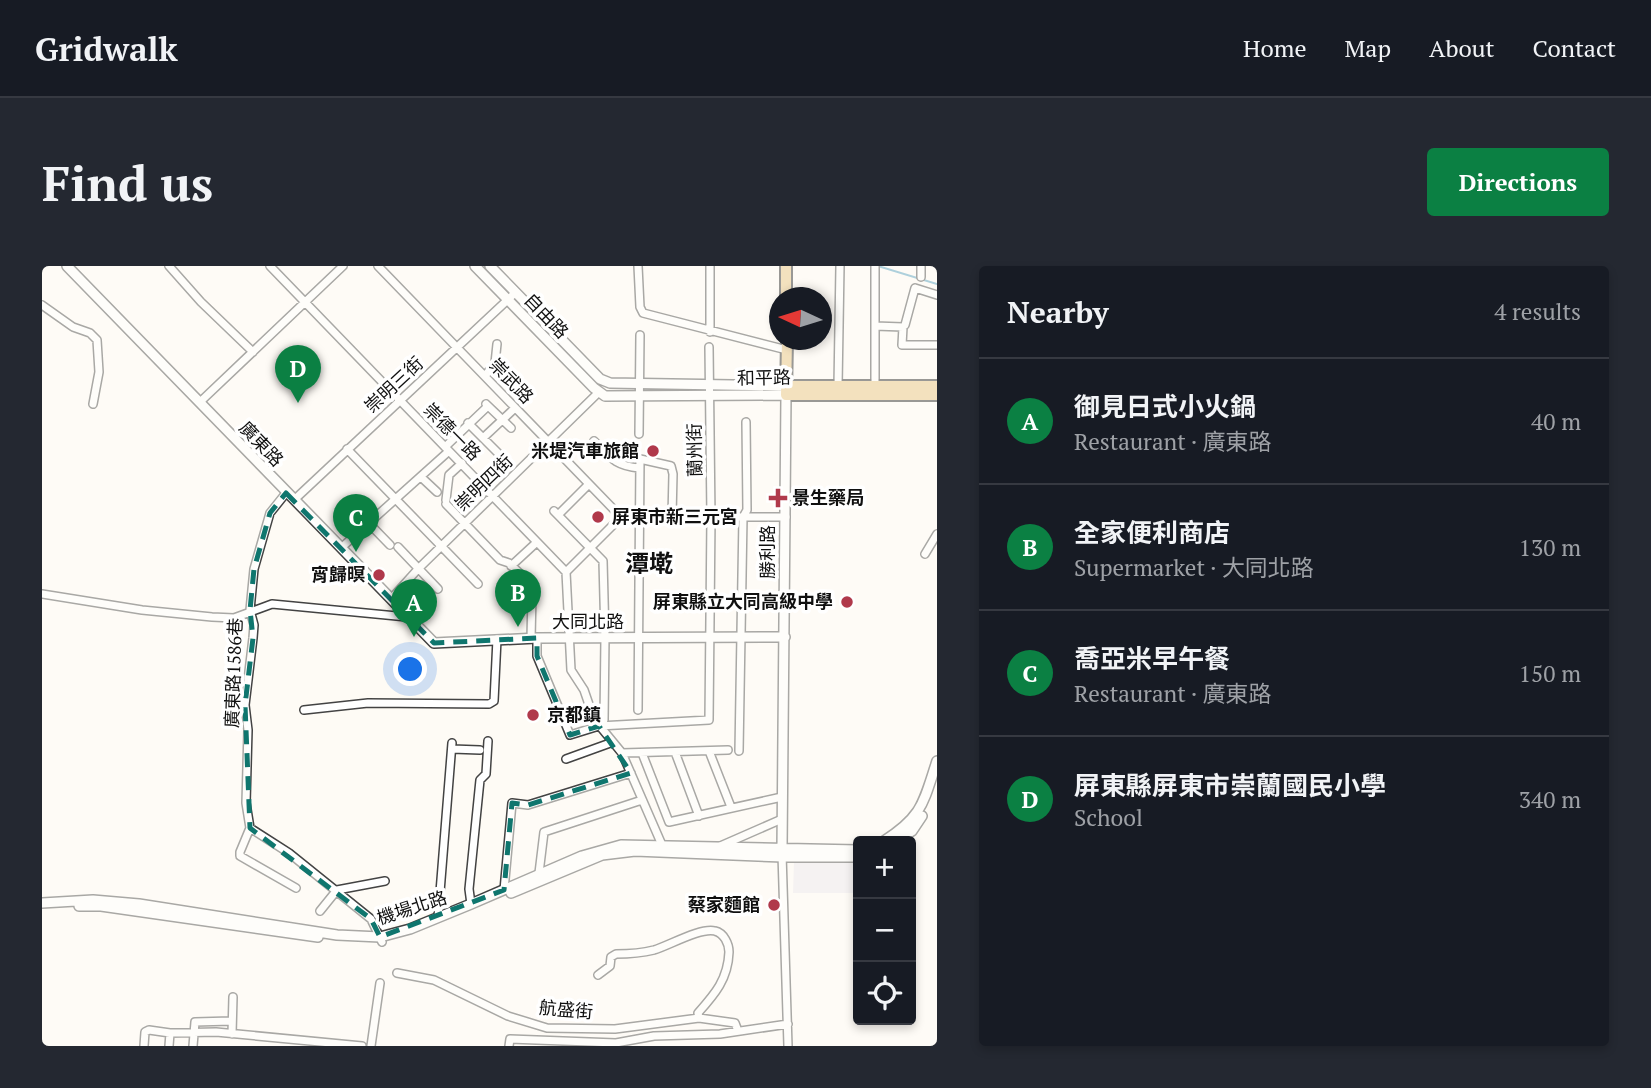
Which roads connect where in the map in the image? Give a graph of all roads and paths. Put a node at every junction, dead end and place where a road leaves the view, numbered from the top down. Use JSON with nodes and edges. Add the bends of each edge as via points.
{"nodes":[{"id":1,"x":67,"y":266,"type":"edge"},
{"id":2,"x":270,"y":266,"type":"edge"},
{"id":3,"x":343,"y":266,"type":"edge"},
{"id":4,"x":378,"y":266,"type":"edge"},
{"id":5,"x":475,"y":266,"type":"edge"},
{"id":6,"x":490,"y":266,"type":"edge"},
{"id":7,"x":639,"y":266,"type":"edge"},
{"id":8,"x":710,"y":266,"type":"edge"},
{"id":9,"x":786,"y":266,"type":"edge"},
{"id":10,"x":840,"y":266,"type":"edge"},
{"id":11,"x":865,"y":266,"type":"edge"},
{"id":12,"x":921,"y":266,"type":"edge"},
{"id":13,"x":169,"y":267,"type":"edge"},
{"id":14,"x":875,"y":267,"type":"edge"},
{"id":15,"x":921,"y":278,"type":"dead end"},
{"id":16,"x":786,"y":287,"type":"edge"},
{"id":17,"x":516,"y":292,"type":"junction"},
{"id":18,"x":937,"y":295,"type":"edge"},
{"id":19,"x":508,"y":299,"type":"junction"},
{"id":20,"x":304,"y":303,"type":"junction"},
{"id":21,"x":42,"y":305,"type":"edge"},
{"id":22,"x":905,"y":325,"type":"dead end"},
{"id":23,"x":875,"y":326,"type":"junction"},
{"id":24,"x":710,"y":332,"type":"junction"},
{"id":25,"x":640,"y":335,"type":"dead end"},
{"id":26,"x":769,"y":342,"type":"edge"},
{"id":27,"x":497,"y":344,"type":"dead end"},
{"id":28,"x":937,"y":345,"type":"edge"},
{"id":29,"x":456,"y":347,"type":"junction"},
{"id":30,"x":709,"y":347,"type":"dead end"},
{"id":31,"x":787,"y":350,"type":"edge"},
{"id":32,"x":253,"y":352,"type":"junction"},
{"id":33,"x":485,"y":376,"type":"junction"},
{"id":34,"x":600,"y":379,"type":"joint"},
{"id":35,"x":640,"y":384,"type":"junction"},
{"id":36,"x":709,"y":384,"type":"junction"},
{"id":37,"x":838,"y":386,"type":"junction"},
{"id":38,"x":937,"y":386,"type":"edge"},
{"id":39,"x":597,"y":390,"type":"junction"},
{"id":40,"x":786,"y":391,"type":"junction"},
{"id":41,"x":875,"y":391,"type":"junction"},
{"id":42,"x":937,"y":395,"type":"edge"},
{"id":43,"x":640,"y":397,"type":"junction"},
{"id":44,"x":709,"y":397,"type":"junction"},
{"id":45,"x":200,"y":402,"type":"junction"},
{"id":46,"x":400,"y":402,"type":"junction"},
{"id":47,"x":93,"y":404,"type":"dead end"},
{"id":48,"x":515,"y":408,"type":"junction"},
{"id":49,"x":503,"y":421,"type":"junction"},
{"id":50,"x":746,"y":422,"type":"dead end"},
{"id":51,"x":468,"y":423,"type":"junction"},
{"id":52,"x":511,"y":428,"type":"dead end"},
{"id":53,"x":639,"y":434,"type":"dead end"},
{"id":54,"x":483,"y":438,"type":"junction"},
{"id":55,"x":594,"y":441,"type":"dead end"},
{"id":56,"x":549,"y":442,"type":"junction"},
{"id":57,"x":347,"y":449,"type":"junction"},
{"id":58,"x":447,"y":449,"type":"junction"},
{"id":59,"x":506,"y":461,"type":"dead end"},
{"id":60,"x":462,"y":463,"type":"junction"},
{"id":61,"x":639,"y":463,"type":"junction"},
{"id":62,"x":421,"y":477,"type":"junction"},
{"id":63,"x":589,"y":484,"type":"junction"},
{"id":64,"x":437,"y":492,"type":"dead end"},
{"id":65,"x":290,"y":497,"type":"junction"},
{"id":66,"x":494,"y":497,"type":"junction"},
{"id":67,"x":397,"y":500,"type":"junction"},
{"id":68,"x":354,"y":508,"type":"dead end"},
{"id":69,"x":621,"y":517,"type":"junction"},
{"id":70,"x":672,"y":517,"type":"junction"},
{"id":71,"x":711,"y":517,"type":"junction"},
{"id":72,"x":743,"y":517,"type":"junction"},
{"id":73,"x":786,"y":517,"type":"junction"},
{"id":74,"x":638,"y":518,"type":"junction"},
{"id":75,"x":370,"y":524,"type":"junction"},
{"id":76,"x":463,"y":524,"type":"junction"},
{"id":77,"x":937,"y":534,"type":"edge"},
{"id":78,"x":537,"y":542,"type":"junction"},
{"id":79,"x":591,"y":546,"type":"junction"},
{"id":80,"x":442,"y":547,"type":"junction"},
{"id":81,"x":341,"y":548,"type":"junction"},
{"id":82,"x":925,"y":554,"type":"dead end"},
{"id":83,"x":511,"y":566,"type":"junction"},
{"id":84,"x":418,"y":569,"type":"junction"},
{"id":85,"x":566,"y":572,"type":"junction"},
{"id":86,"x":478,"y":584,"type":"dead end"},
{"id":87,"x":531,"y":584,"type":"dead end"},
{"id":88,"x":438,"y":589,"type":"dead end"},
{"id":89,"x":42,"y":594,"type":"edge"},
{"id":90,"x":532,"y":594,"type":"dead end"},
{"id":91,"x":391,"y":599,"type":"junction"},
{"id":92,"x":250,"y":610,"type":"junction"},
{"id":93,"x":407,"y":617,"type":"junction"},
{"id":94,"x":605,"y":637,"type":"junction"},
{"id":95,"x":709,"y":637,"type":"junction"},
{"id":96,"x":786,"y":637,"type":"junction"},
{"id":97,"x":534,"y":638,"type":"junction"},
{"id":98,"x":569,"y":638,"type":"junction"},
{"id":99,"x":639,"y":638,"type":"junction"},
{"id":100,"x":740,"y":638,"type":"junction"},
{"id":101,"x":497,"y":639,"type":"junction"},
{"id":102,"x":434,"y":643,"type":"joint"},
{"id":103,"x":638,"y":709,"type":"dead end"},
{"id":104,"x":304,"y":710,"type":"dead end"},
{"id":105,"x":600,"y":726,"type":"junction"},
{"id":106,"x":488,"y":741,"type":"dead end"},
{"id":107,"x":613,"y":742,"type":"junction"},
{"id":108,"x":480,"y":750,"type":"dead end"},
{"id":109,"x":729,"y":750,"type":"dead end"},
{"id":110,"x":709,"y":751,"type":"junction"},
{"id":111,"x":739,"y":751,"type":"dead end"},
{"id":112,"x":642,"y":752,"type":"junction"},
{"id":113,"x":675,"y":752,"type":"junction"},
{"id":114,"x":622,"y":753,"type":"junction"},
{"id":115,"x":566,"y":759,"type":"dead end"},
{"id":116,"x":937,"y":761,"type":"edge"},
{"id":117,"x":631,"y":773,"type":"junction"},
{"id":118,"x":937,"y":778,"type":"edge"},
{"id":119,"x":782,"y":797,"type":"junction"},
{"id":120,"x":642,"y":800,"type":"junction"},
{"id":121,"x":731,"y":807,"type":"junction"},
{"id":122,"x":699,"y":816,"type":"junction"},
{"id":123,"x":782,"y":819,"type":"junction"},
{"id":124,"x":250,"y":828,"type":"junction"},
{"id":125,"x":892,"y":836,"type":"edge"},
{"id":126,"x":904,"y":836,"type":"edge"},
{"id":127,"x":662,"y":845,"type":"junction"},
{"id":128,"x":853,"y":850,"type":"edge"},
{"id":129,"x":717,"y":851,"type":"junction"},
{"id":130,"x":782,"y":853,"type":"junction"},
{"id":131,"x":853,"y":856,"type":"edge"},
{"id":132,"x":539,"y":873,"type":"junction"},
{"id":133,"x":385,"y":881,"type":"dead end"},
{"id":134,"x":296,"y":888,"type":"dead end"},
{"id":135,"x":337,"y":890,"type":"junction"},
{"id":136,"x":504,"y":890,"type":"junction"},
{"id":137,"x":42,"y":903,"type":"edge"},
{"id":138,"x":471,"y":904,"type":"junction"},
{"id":139,"x":42,"y":909,"type":"edge"},
{"id":140,"x":320,"y":911,"type":"dead end"},
{"id":141,"x":438,"y":917,"type":"junction"},
{"id":142,"x":381,"y":939,"type":"junction"},
{"id":143,"x":397,"y":973,"type":"dead end"},
{"id":144,"x":598,"y":975,"type":"dead end"},
{"id":145,"x":380,"y":983,"type":"dead end"},
{"id":146,"x":233,"y":997,"type":"dead end"},
{"id":147,"x":699,"y":1018,"type":"junction"},
{"id":148,"x":231,"y":1021,"type":"junction"},
{"id":149,"x":216,"y":1023,"type":"junction"},
{"id":150,"x":788,"y":1024,"type":"junction"},
{"id":151,"x":738,"y":1031,"type":"junction"},
{"id":152,"x":215,"y":1032,"type":"junction"},
{"id":153,"x":170,"y":1033,"type":"junction"},
{"id":154,"x":194,"y":1033,"type":"junction"},
{"id":155,"x":232,"y":1034,"type":"junction"},
{"id":156,"x":324,"y":1044,"type":"edge"},
{"id":157,"x":616,"y":1045,"type":"edge"},
{"id":158,"x":144,"y":1046,"type":"edge"},
{"id":159,"x":169,"y":1046,"type":"edge"},
{"id":160,"x":193,"y":1046,"type":"edge"},
{"id":161,"x":362,"y":1046,"type":"edge"},
{"id":162,"x":371,"y":1046,"type":"edge"},
{"id":163,"x":509,"y":1046,"type":"edge"},
{"id":164,"x":788,"y":1046,"type":"edge"}],
"edges":[{"from":1,"to":45,"type":"street","name":"廣東路"},
{"from":2,"to":20,"type":"street","name":"崇德一路"},
{"from":3,"to":20,"type":"street"},
{"from":4,"to":29,"type":"street","name":"崇武路"},
{"from":5,"to":19,"type":"street","name":"自由路"},
{"from":6,"to":17,"type":"street","name":"自由路"},
{"from":7,"to":24,"type":"street","via":[[643,313]]},
{"from":8,"to":24,"type":"street"},
{"from":9,"to":16,"type":"main road"},
{"from":10,"to":37,"type":"street"},
{"from":11,"to":14,"type":"street"},
{"from":12,"to":15,"type":"street"},
{"from":13,"to":32,"type":"street"},
{"from":14,"to":23,"type":"street"},
{"from":17,"to":19,"type":"street","name":"崇明三街"},
{"from":17,"to":34,"type":"street","name":"自由路"},
{"from":18,"to":22,"type":"street","via":[[915,288]]},
{"from":19,"to":29,"type":"street","name":"崇明三街"},
{"from":19,"to":39,"type":"street","name":"自由路"},
{"from":20,"to":32,"type":"street"},
{"from":20,"to":46,"type":"street","name":"崇德一路"},
{"from":21,"to":47,"type":"street","via":[[97,340],[99,372]]},
{"from":23,"to":28,"type":"street","via":[[903,327],[902,345]]},
{"from":23,"to":41,"type":"street"},
{"from":24,"to":26,"type":"street"},
{"from":25,"to":35,"type":"street"},
{"from":27,"to":33,"type":"street","via":[[495,363]]},
{"from":29,"to":33,"type":"street","name":"崇武路"},
{"from":29,"to":46,"type":"street","name":"崇明三街"},
{"from":30,"to":36,"type":"street","name":"蘭州街"},
{"from":31,"to":40,"type":"main road","name":"勝利路"},
{"from":32,"to":45,"type":"street"},
{"from":33,"to":48,"type":"street","name":"崇武路"},
{"from":34,"to":35,"type":"street","name":"和平路"},
{"from":35,"to":36,"type":"street","name":"和平路"},
{"from":35,"to":43,"type":"street"},
{"from":36,"to":40,"type":"street","name":"和平路"},
{"from":36,"to":44,"type":"street","name":"蘭州街"},
{"from":37,"to":40,"type":"main road","name":"和平路"},
{"from":37,"to":41,"type":"main road","name":"和平路"},
{"from":38,"to":41,"type":"main road","name":"和平路"},
{"from":39,"to":43,"type":"street","name":"和平路","via":[[605,396]]},
{"from":39,"to":56,"type":"street","name":"崇明四街"},
{"from":40,"to":41,"type":"main road","name":"和平路"},
{"from":40,"to":44,"type":"street","name":"和平路"},
{"from":40,"to":73,"type":"street","name":"勝利路"},
{"from":41,"to":42,"type":"main road","name":"和平路"},
{"from":43,"to":44,"type":"street","name":"和平路"},
{"from":43,"to":53,"type":"street"},
{"from":44,"to":71,"type":"street","name":"蘭州街"},
{"from":45,"to":65,"type":"street","name":"廣東路"},
{"from":46,"to":57,"type":"street","name":"崇明三街"},
{"from":46,"to":58,"type":"street","name":"崇德一路"},
{"from":48,"to":49,"type":"street"},
{"from":48,"to":56,"type":"street","name":"崇武路"},
{"from":49,"to":51,"type":"street","via":[[487,404]]},
{"from":49,"to":52,"type":"street"},
{"from":49,"to":54,"type":"street"},
{"from":50,"to":72,"type":"street","via":[[747,510]]},
{"from":51,"to":54,"type":"street"},
{"from":51,"to":58,"type":"street"},
{"from":54,"to":59,"type":"street"},
{"from":55,"to":61,"type":"street","via":[[626,467]]},
{"from":56,"to":63,"type":"street","name":"崇武路"},
{"from":56,"to":66,"type":"street","name":"崇明四街"},
{"from":57,"to":65,"type":"street","name":"崇明三街"},
{"from":57,"to":67,"type":"street"},
{"from":58,"to":60,"type":"street","name":"崇德一路"},
{"from":58,"to":62,"type":"street"},
{"from":60,"to":66,"type":"street","name":"崇德一路"},
{"from":60,"to":76,"type":"street","via":[[449,475],[446,502]]},
{"from":61,"to":70,"type":"street","via":[[671,466]]},
{"from":61,"to":74,"type":"street"},
{"from":62,"to":64,"type":"street"},
{"from":62,"to":67,"type":"street"},
{"from":63,"to":69,"type":"street","name":"崇武路"},
{"from":63,"to":79,"type":"street","via":[[556,513]]},
{"from":65,"to":81,"type":"street","name":"廣東路"},
{"from":65,"to":92,"type":"street","name":"崇明三街","via":[[270,513],[254,569]]},
{"from":66,"to":76,"type":"street","name":"崇明四街"},
{"from":66,"to":78,"type":"street","name":"崇德一路"},
{"from":67,"to":75,"type":"street"},
{"from":67,"to":80,"type":"street"},
{"from":68,"to":75,"type":"street"},
{"from":69,"to":74,"type":"street"},
{"from":69,"to":79,"type":"street"},
{"from":70,"to":71,"type":"street"},
{"from":70,"to":74,"type":"street"},
{"from":71,"to":72,"type":"street"},
{"from":71,"to":95,"type":"street","name":"蘭州街"},
{"from":72,"to":73,"type":"street"},
{"from":72,"to":100,"type":"street"},
{"from":73,"to":96,"type":"street","name":"勝利路"},
{"from":74,"to":99,"type":"street"},
{"from":75,"to":81,"type":"street"},
{"from":75,"to":84,"type":"street"},
{"from":76,"to":80,"type":"street","name":"崇明四街"},
{"from":76,"to":83,"type":"street"},
{"from":77,"to":82,"type":"street"},
{"from":78,"to":83,"type":"street"},
{"from":78,"to":85,"type":"street","name":"崇德一路"},
{"from":79,"to":85,"type":"street"},
{"from":79,"to":94,"type":"street","via":[[603,561]]},
{"from":80,"to":84,"type":"street","name":"崇明四街"},
{"from":80,"to":86,"type":"street"},
{"from":81,"to":91,"type":"street","name":"廣東路"},
{"from":83,"to":87,"type":"street"},
{"from":84,"to":88,"type":"street"},
{"from":84,"to":91,"type":"street","name":"崇明四街"},
{"from":85,"to":98,"type":"street"},
{"from":89,"to":92,"type":"street","via":[[212,617],[234,618]]},
{"from":90,"to":97,"type":"street"},
{"from":91,"to":93,"type":"street","name":"廣東路"},
{"from":92,"to":93,"type":"street","name":"廣東路1586巷","via":[[272,604]]},
{"from":92,"to":124,"type":"street","name":"廣東路1586巷","via":[[254,625],[246,705]]},
{"from":93,"to":102,"type":"street","name":"廣東路"},
{"from":94,"to":98,"type":"street","name":"大同北路"},
{"from":94,"to":99,"type":"street","name":"大同北路"},
{"from":94,"to":105,"type":"street","via":[[604,720]]},
{"from":95,"to":99,"type":"street","name":"大同北路"},
{"from":95,"to":100,"type":"street","name":"大同北路"},
{"from":95,"to":105,"type":"street","name":"蘭州街","via":[[709,720]]},
{"from":96,"to":100,"type":"street","name":"大同北路"},
{"from":96,"to":119,"type":"street","name":"勝利路"},
{"from":97,"to":98,"type":"street","name":"大同北路"},
{"from":97,"to":101,"type":"street","name":"大同北路"},
{"from":97,"to":105,"type":"street","via":[[570,735]]},
{"from":98,"to":105,"type":"street","via":[[570,670]]},
{"from":99,"to":103,"type":"street"},
{"from":100,"to":111,"type":"street"},
{"from":101,"to":102,"type":"street","name":"大同北路"},
{"from":101,"to":104,"type":"street","via":[[494,701],[489,704],[368,703]]},
{"from":105,"to":107,"type":"street"},
{"from":106,"to":138,"type":"street","via":[[486,774],[479,789]]},
{"from":107,"to":114,"type":"street"},
{"from":107,"to":115,"type":"street"},
{"from":108,"to":141,"type":"street","via":[[452,746]]},
{"from":109,"to":110,"type":"street"},
{"from":110,"to":113,"type":"street"},
{"from":110,"to":121,"type":"street"},
{"from":112,"to":113,"type":"street"},
{"from":112,"to":114,"type":"street"},
{"from":112,"to":122,"type":"street","via":[[669,822]]},
{"from":113,"to":122,"type":"street"},
{"from":114,"to":117,"type":"street"},
{"from":116,"to":125,"type":"street","via":[[922,806],[907,827]]},
{"from":117,"to":120,"type":"street"},
{"from":117,"to":136,"type":"street","via":[[528,805],[512,803]]},
{"from":118,"to":126,"type":"street","via":[[926,809]]},
{"from":119,"to":121,"type":"street"},
{"from":119,"to":123,"type":"street","name":"勝利路"},
{"from":120,"to":127,"type":"street"},
{"from":120,"to":132,"type":"street","via":[[544,832]]},
{"from":121,"to":122,"type":"street"},
{"from":123,"to":129,"type":"street"},
{"from":123,"to":130,"type":"street","name":"勝利路"},
{"from":124,"to":134,"type":"street","name":"廣東路1586巷","via":[[240,856]]},
{"from":124,"to":135,"type":"street"},
{"from":127,"to":129,"type":"street","name":"機場北路"},
{"from":127,"to":132,"type":"street","name":"機場北路","via":[[621,845]]},
{"from":128,"to":130,"type":"street"},
{"from":129,"to":130,"type":"street","name":"機場北路"},
{"from":129,"to":142,"type":"street","name":"機場北路","via":[[602,855],[438,924]]},
{"from":130,"to":131,"type":"street"},
{"from":130,"to":150,"type":"street"},
{"from":132,"to":136,"type":"street","name":"機場北路"},
{"from":133,"to":135,"type":"street"},
{"from":135,"to":140,"type":"street"},
{"from":135,"to":142,"type":"street","via":[[372,919]]},
{"from":136,"to":138,"type":"street","name":"機場北路"},
{"from":137,"to":142,"type":"street","name":"機場北路","via":[[104,901]]},
{"from":138,"to":141,"type":"street","name":"機場北路"},
{"from":139,"to":142,"type":"street","name":"機場北路","via":[[101,906],[286,934]]},
{"from":141,"to":142,"type":"street","name":"機場北路"},
{"from":143,"to":147,"type":"street","name":"航盛街","via":[[434,980],[508,1016],[547,1028],[615,1029]]},
{"from":144,"to":147,"type":"street","via":[[616,954],[652,951],[715,930],[728,943],[725,977],[698,1013]]},
{"from":145,"to":162,"type":"street"},
{"from":146,"to":148,"type":"street"},
{"from":147,"to":151,"type":"street","name":"航盛街","via":[[735,1023]]},
{"from":148,"to":149,"type":"street"},
{"from":148,"to":155,"type":"street"},
{"from":149,"to":152,"type":"street"},
{"from":149,"to":154,"type":"street","via":[[195,1022]]},
{"from":150,"to":151,"type":"street"},
{"from":150,"to":164,"type":"street"},
{"from":151,"to":157,"type":"street","via":[[654,1036]]},
{"from":152,"to":154,"type":"street"},
{"from":152,"to":155,"type":"street"},
{"from":153,"to":154,"type":"street"},
{"from":153,"to":158,"type":"street","via":[[149,1030]]},
{"from":153,"to":159,"type":"street"},
{"from":154,"to":160,"type":"street"},
{"from":155,"to":156,"type":"street"},
{"from":156,"to":161,"type":"street"},
{"from":157,"to":163,"type":"street","via":[[510,1039]]}]}
